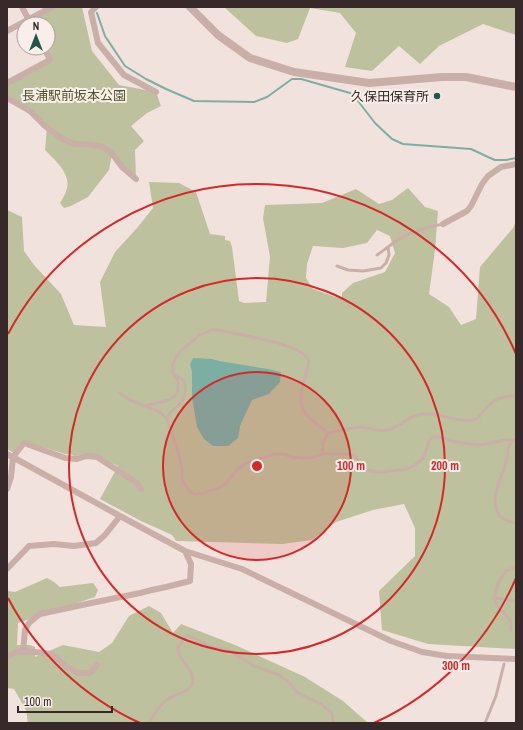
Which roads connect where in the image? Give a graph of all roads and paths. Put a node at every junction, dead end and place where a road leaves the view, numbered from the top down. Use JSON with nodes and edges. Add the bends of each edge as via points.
{"nodes":[{"id":1,"x":22,"y":7,"type":"edge"},
{"id":2,"x":52,"y":7,"type":"edge"},
{"id":3,"x":96,"y":7,"type":"edge"},
{"id":4,"x":190,"y":7,"type":"edge"},
{"id":5,"x":27,"y":16,"type":"edge"},
{"id":6,"x":39,"y":16,"type":"edge"},
{"id":7,"x":48,"y":56,"type":"edge"},
{"id":8,"x":7,"y":83,"type":"edge"},
{"id":9,"x":516,"y":88,"type":"edge"},
{"id":10,"x":156,"y":92,"type":"dead end"},
{"id":11,"x":7,"y":98,"type":"edge"},
{"id":12,"x":516,"y":164,"type":"edge"},
{"id":13,"x":136,"y":179,"type":"dead end"},
{"id":14,"x":444,"y":224,"type":"joint"},
{"id":15,"x":388,"y":247,"type":"junction"},
{"id":16,"x":377,"y":255,"type":"dead end"},
{"id":17,"x":337,"y":266,"type":"dead end"},
{"id":18,"x":175,"y":376,"type":"junction"},
{"id":19,"x":120,"y":393,"type":"dead end"},
{"id":20,"x":516,"y":396,"type":"edge"},
{"id":21,"x":145,"y":406,"type":"junction"},
{"id":22,"x":167,"y":419,"type":"junction"},
{"id":23,"x":328,"y":433,"type":"junction"},
{"id":24,"x":515,"y":440,"type":"edge"},
{"id":25,"x":7,"y":454,"type":"edge"},
{"id":26,"x":323,"y":454,"type":"junction"},
{"id":27,"x":13,"y":457,"type":"junction"},
{"id":28,"x":7,"y":489,"type":"edge"},
{"id":29,"x":141,"y":489,"type":"dead end"},
{"id":30,"x":120,"y":516,"type":"junction"},
{"id":31,"x":516,"y":523,"type":"edge"},
{"id":32,"x":185,"y":551,"type":"junction"},
{"id":33,"x":516,"y":567,"type":"edge"},
{"id":34,"x":7,"y":569,"type":"edge"},
{"id":35,"x":494,"y":598,"type":"junction"},
{"id":36,"x":516,"y":601,"type":"edge"},
{"id":37,"x":511,"y":630,"type":"dead end"},
{"id":38,"x":23,"y":652,"type":"junction"},
{"id":39,"x":7,"y":657,"type":"edge"},
{"id":40,"x":516,"y":659,"type":"edge"},
{"id":41,"x":504,"y":664,"type":"dead end"},
{"id":42,"x":97,"y":665,"type":"dead end"},
{"id":43,"x":149,"y":723,"type":"edge"},
{"id":44,"x":333,"y":723,"type":"edge"},
{"id":45,"x":486,"y":723,"type":"edge"}],
"edges":[{"from":1,"to":5,"type":"street"},
{"from":2,"to":6,"type":"street"},
{"from":3,"to":10,"type":"street","via":[[91,12],[98,43],[124,75]]},
{"from":4,"to":9,"type":"street","via":[[218,35],[250,58],[294,72],[369,83],[466,77]]},
{"from":7,"to":8,"type":"street","via":[[50,60]]},
{"from":11,"to":13,"type":"street","via":[[30,110],[61,138],[74,144],[103,147],[110,151],[122,167]]},
{"from":12,"to":14,"type":"street","via":[[501,167],[488,176],[467,211]]},
{"from":14,"to":15,"type":"lane","via":[[408,234]]},
{"from":15,"to":16,"type":"lane"},
{"from":15,"to":17,"type":"lane","via":[[389,256],[382,268],[364,271]]},
{"from":18,"to":21,"type":"lane","via":[[178,391],[174,396],[169,400]]},
{"from":18,"to":22,"type":"lane","via":[[181,378],[186,388],[180,405]]},
{"from":18,"to":23,"type":"lane","via":[[172,372],[176,357],[200,335],[211,330],[290,346],[308,358],[302,388],[303,410]]},
{"from":19,"to":21,"type":"lane"},
{"from":20,"to":23,"type":"lane","via":[[508,395],[495,400],[477,419],[452,419],[421,414],[384,430],[362,427]]},
{"from":21,"to":22,"type":"lane","via":[[160,412]]},
{"from":22,"to":26,"type":"lane","via":[[178,452],[182,480],[194,494],[219,488],[238,469],[275,454],[302,458]]},
{"from":23,"to":26,"type":"lane","via":[[323,443]]},
{"from":24,"to":26,"type":"lane","via":[[477,445],[432,437],[428,441],[424,457],[415,465],[381,472],[364,470],[354,455]]},
{"from":24,"to":31,"type":"lane","via":[[509,446],[495,503],[498,513],[504,519]]},
{"from":25,"to":27,"type":"street"},
{"from":27,"to":28,"type":"street"},
{"from":27,"to":29,"type":"street","via":[[24,443],[64,458],[97,457],[137,483]]},
{"from":27,"to":30,"type":"street"},
{"from":30,"to":32,"type":"street"},
{"from":30,"to":34,"type":"street","via":[[96,543],[74,546],[29,546]]},
{"from":32,"to":38,"type":"street","via":[[191,564],[190,582],[40,614],[25,630]]},
{"from":32,"to":40,"type":"street","via":[[242,569],[392,641],[422,652],[446,656]]},
{"from":33,"to":35,"type":"lane","via":[[506,571],[498,583]]},
{"from":35,"to":36,"type":"lane"},
{"from":35,"to":37,"type":"lane","via":[[497,606],[511,622]]},
{"from":38,"to":39,"type":"street","via":[[16,652]]},
{"from":38,"to":42,"type":"street","via":[[50,654],[78,673],[88,673]]},
{"from":41,"to":45,"type":"lane"},
{"from":43,"to":44,"type":"lane","via":[[168,699],[192,686],[191,672],[178,648],[187,635],[212,647],[228,650],[254,666],[279,675],[298,692],[332,713]]}]}
